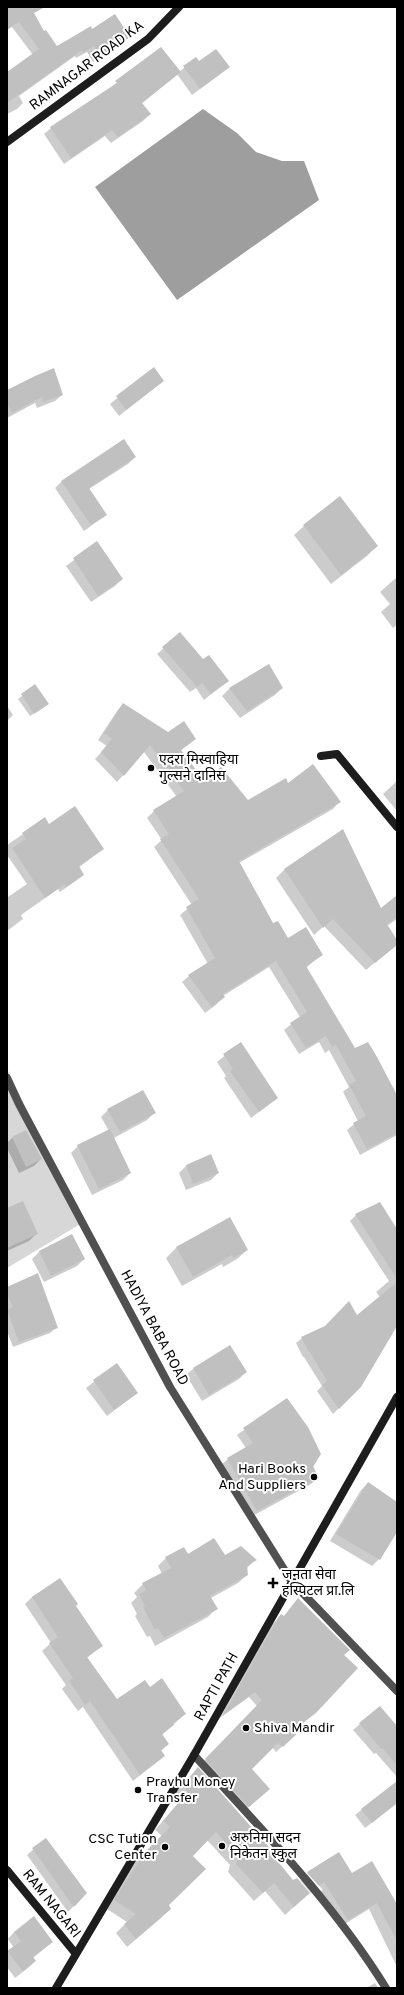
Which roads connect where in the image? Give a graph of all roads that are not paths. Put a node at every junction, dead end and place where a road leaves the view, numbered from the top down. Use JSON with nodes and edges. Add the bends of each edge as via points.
{"nodes":[{"id":1,"x":178,"y":7,"type":"edge"},
{"id":2,"x":7,"y":142,"type":"edge"},
{"id":3,"x":321,"y":756,"type":"dead end"},
{"id":4,"x":397,"y":827,"type":"edge"},
{"id":5,"x":7,"y":1078,"type":"edge"},
{"id":6,"x":397,"y":1397,"type":"edge"},
{"id":7,"x":292,"y":1582,"type":"junction"},
{"id":8,"x":397,"y":1691,"type":"edge"},
{"id":9,"x":194,"y":1755,"type":"junction"},
{"id":10,"x":7,"y":1870,"type":"edge"},
{"id":11,"x":76,"y":1954,"type":"junction"},
{"id":12,"x":56,"y":1988,"type":"edge"},
{"id":13,"x":386,"y":1988,"type":"edge"}],
"edges":[{"from":1,"to":2,"type":"main road","name":"RAMNAGAR ROAD KA","via":[[148,39]]},
{"from":3,"to":4,"type":"main road","via":[[337,754]]},
{"from":5,"to":7,"type":"street","name":"HADIYA BABA ROAD","via":[[170,1387]]},
{"from":6,"to":7,"type":"main road","name":"RAPTI PATH"},
{"from":7,"to":8,"type":"street","name":"HADIYA BABA ROAD"},
{"from":7,"to":9,"type":"main road","name":"RAPTI PATH"},
{"from":9,"to":11,"type":"main road","name":"RAPTI PATH"},
{"from":9,"to":13,"type":"street","via":[[303,1874],[361,1948]]},
{"from":10,"to":11,"type":"main road","name":"RAM NAGARI"},
{"from":11,"to":12,"type":"main road","name":"RAPTI PATH"}]}
